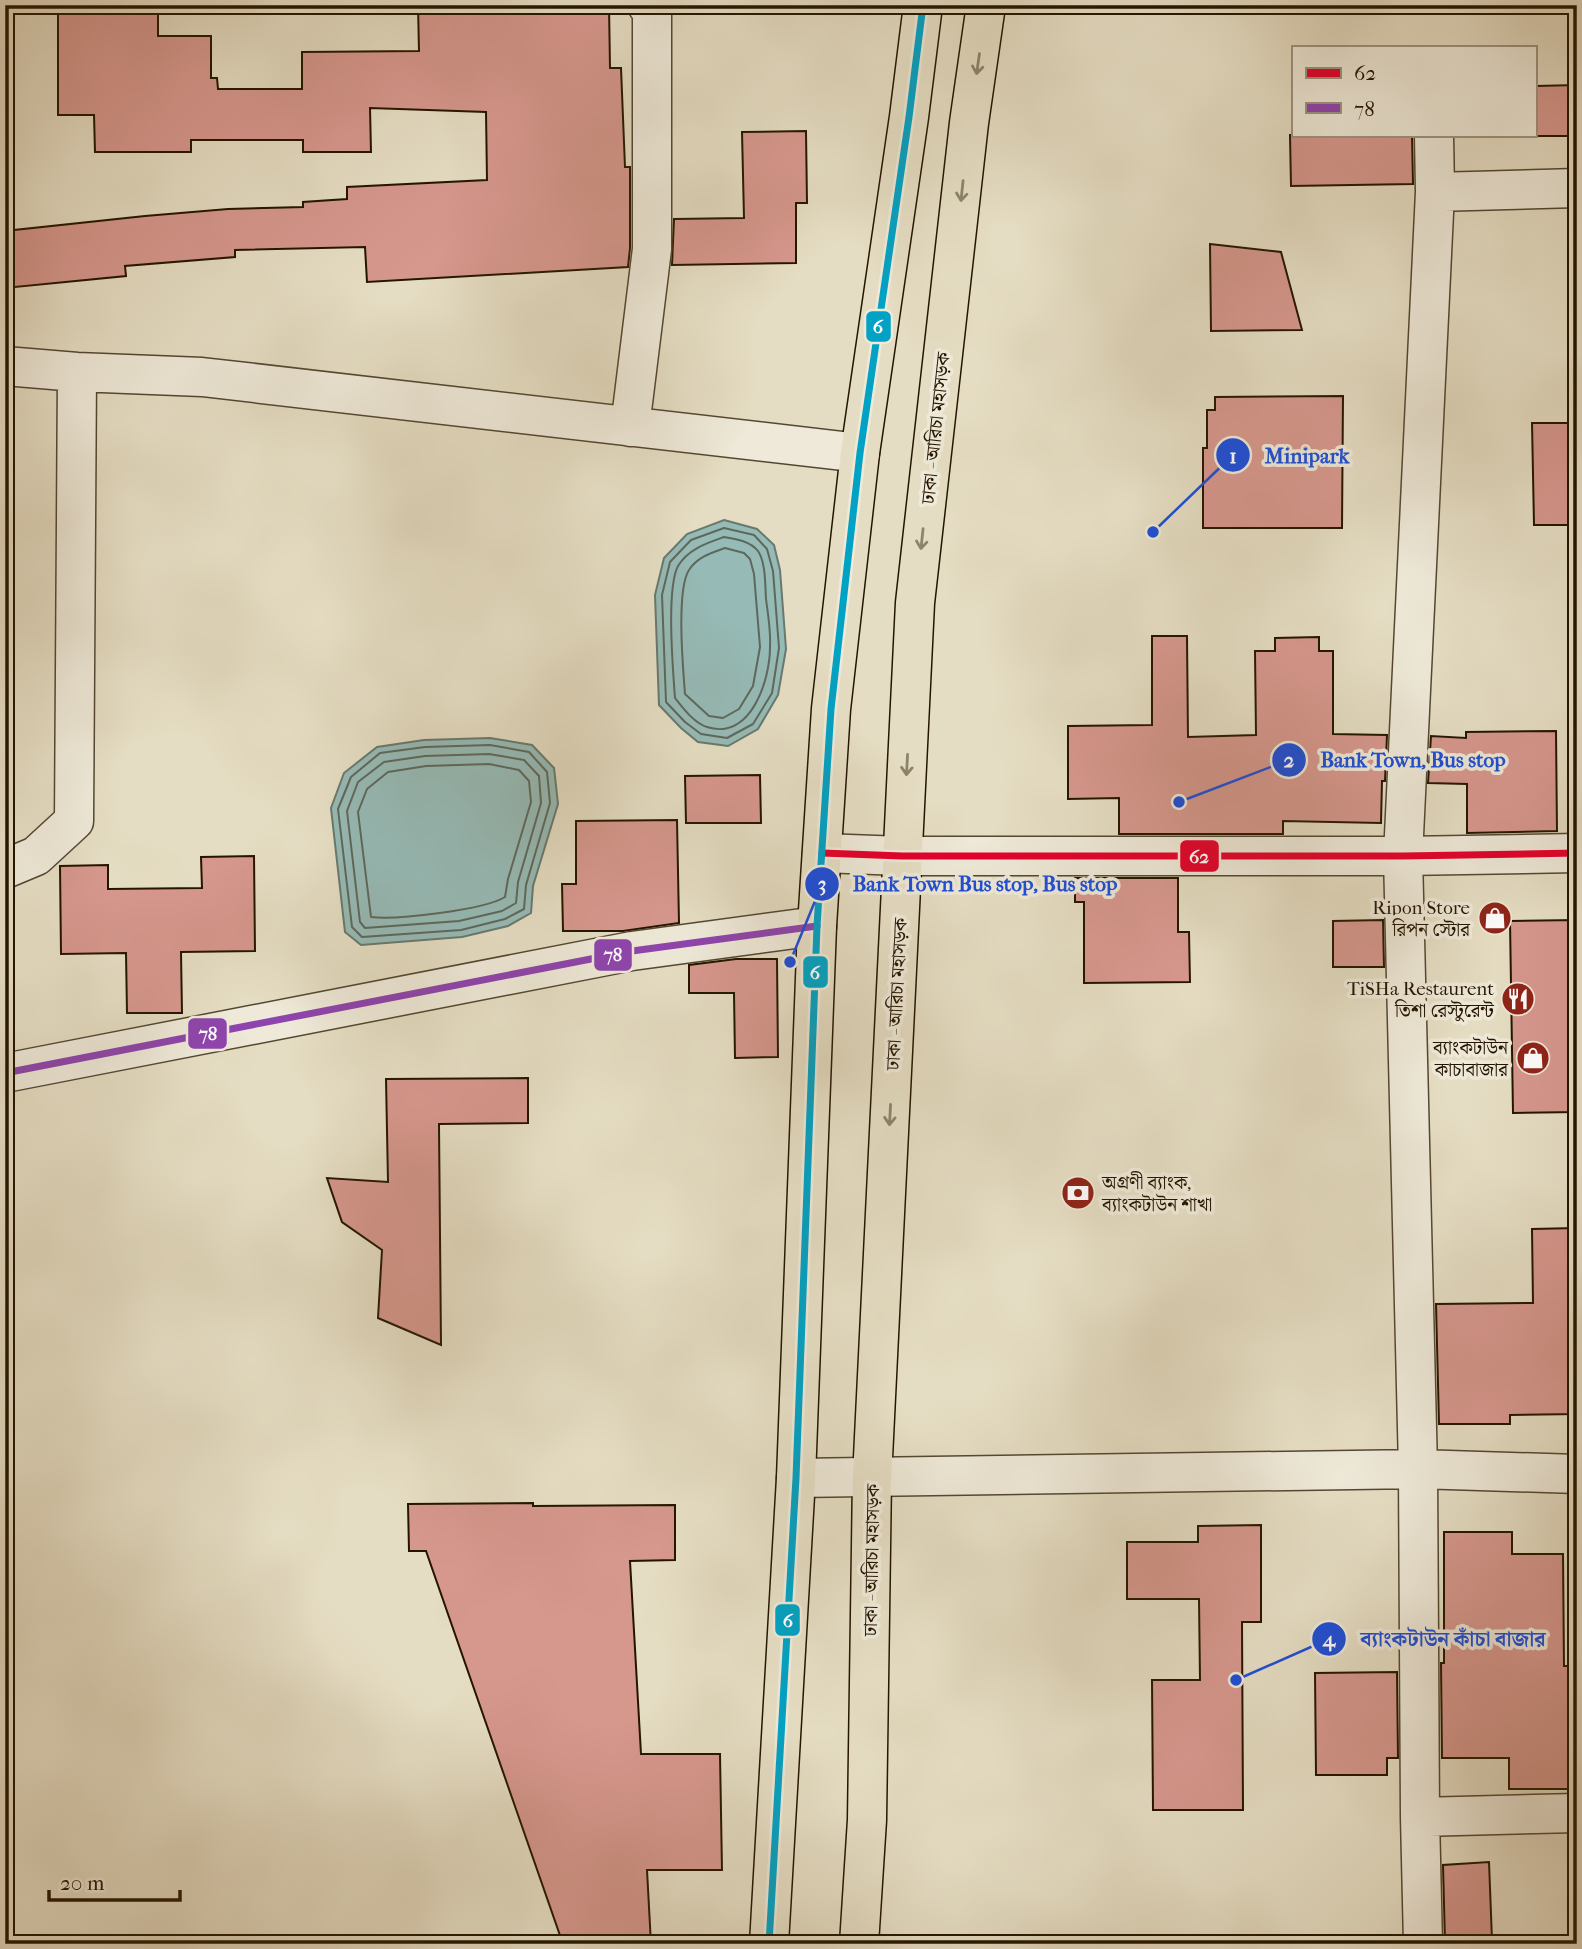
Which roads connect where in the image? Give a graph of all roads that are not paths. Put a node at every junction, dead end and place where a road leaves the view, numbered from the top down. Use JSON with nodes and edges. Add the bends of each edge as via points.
{"nodes":[{"id":1,"x":647,"y":5,"type":"edge"},
{"id":2,"x":922,"y":5,"type":"edge"},
{"id":3,"x":986,"y":5,"type":"edge"},
{"id":4,"x":1434,"y":136,"type":"edge"},
{"id":5,"x":1577,"y":188,"type":"edge"},
{"id":6,"x":1435,"y":192,"type":"junction"},
{"id":7,"x":5,"y":366,"type":"edge"},
{"id":8,"x":77,"y":372,"type":"junction"},
{"id":9,"x":630,"y":427,"type":"junction"},
{"id":10,"x":860,"y":453,"type":"junction"},
{"id":11,"x":822,"y":853,"type":"junction"},
{"id":12,"x":1577,"y":853,"type":"edge"},
{"id":13,"x":902,"y":856,"type":"junction"},
{"id":14,"x":1402,"y":856,"type":"junction"},
{"id":15,"x":5,"y":869,"type":"edge"},
{"id":16,"x":817,"y":926,"type":"junction"},
{"id":17,"x":5,"y":1073,"type":"edge"},
{"id":18,"x":1418,"y":1469,"type":"junction"},
{"id":19,"x":1577,"y":1474,"type":"edge"},
{"id":20,"x":796,"y":1478,"type":"junction"},
{"id":21,"x":872,"y":1478,"type":"junction"},
{"id":22,"x":1577,"y":1813,"type":"edge"},
{"id":23,"x":1420,"y":1817,"type":"junction"},
{"id":24,"x":769,"y":1944,"type":"edge"},
{"id":25,"x":859,"y":1944,"type":"edge"},
{"id":26,"x":1423,"y":1944,"type":"edge"}],
"edges":[{"from":1,"to":9,"type":"street","via":[[652,13],[652,249]]},
{"from":2,"to":10,"type":"highway"},
{"from":3,"to":13,"type":"highway","name":"ঢাকা - আরিচা মহাসড়ক","one_way":true,"via":[[915,603]]},
{"from":4,"to":6,"type":"street"},
{"from":5,"to":6,"type":"street"},
{"from":6,"to":14,"type":"street"},
{"from":7,"to":8,"type":"street"},
{"from":8,"to":9,"type":"street","via":[[202,377]]},
{"from":8,"to":15,"type":"street","via":[[74,821],[36,856]]},
{"from":9,"to":10,"type":"street"},
{"from":10,"to":11,"type":"highway","via":[[831,709]]},
{"from":11,"to":13,"type":"street"},
{"from":11,"to":16,"type":"highway"},
{"from":12,"to":14,"type":"street"},
{"from":13,"to":14,"type":"street"},
{"from":13,"to":21,"type":"highway","name":"ঢাকা - আরিচা মহাসড়ক","one_way":true},
{"from":14,"to":18,"type":"street"},
{"from":16,"to":17,"type":"street","via":[[632,951]]},
{"from":16,"to":20,"type":"highway"},
{"from":18,"to":19,"type":"street"},
{"from":18,"to":21,"type":"street"},
{"from":18,"to":23,"type":"street"},
{"from":20,"to":21,"type":"street"},
{"from":20,"to":24,"type":"highway"},
{"from":21,"to":25,"type":"highway","name":"ঢাকা - আরিচা মহাসড়ক","via":[[867,1820]]},
{"from":22,"to":23,"type":"street"},
{"from":23,"to":26,"type":"street"}]}
